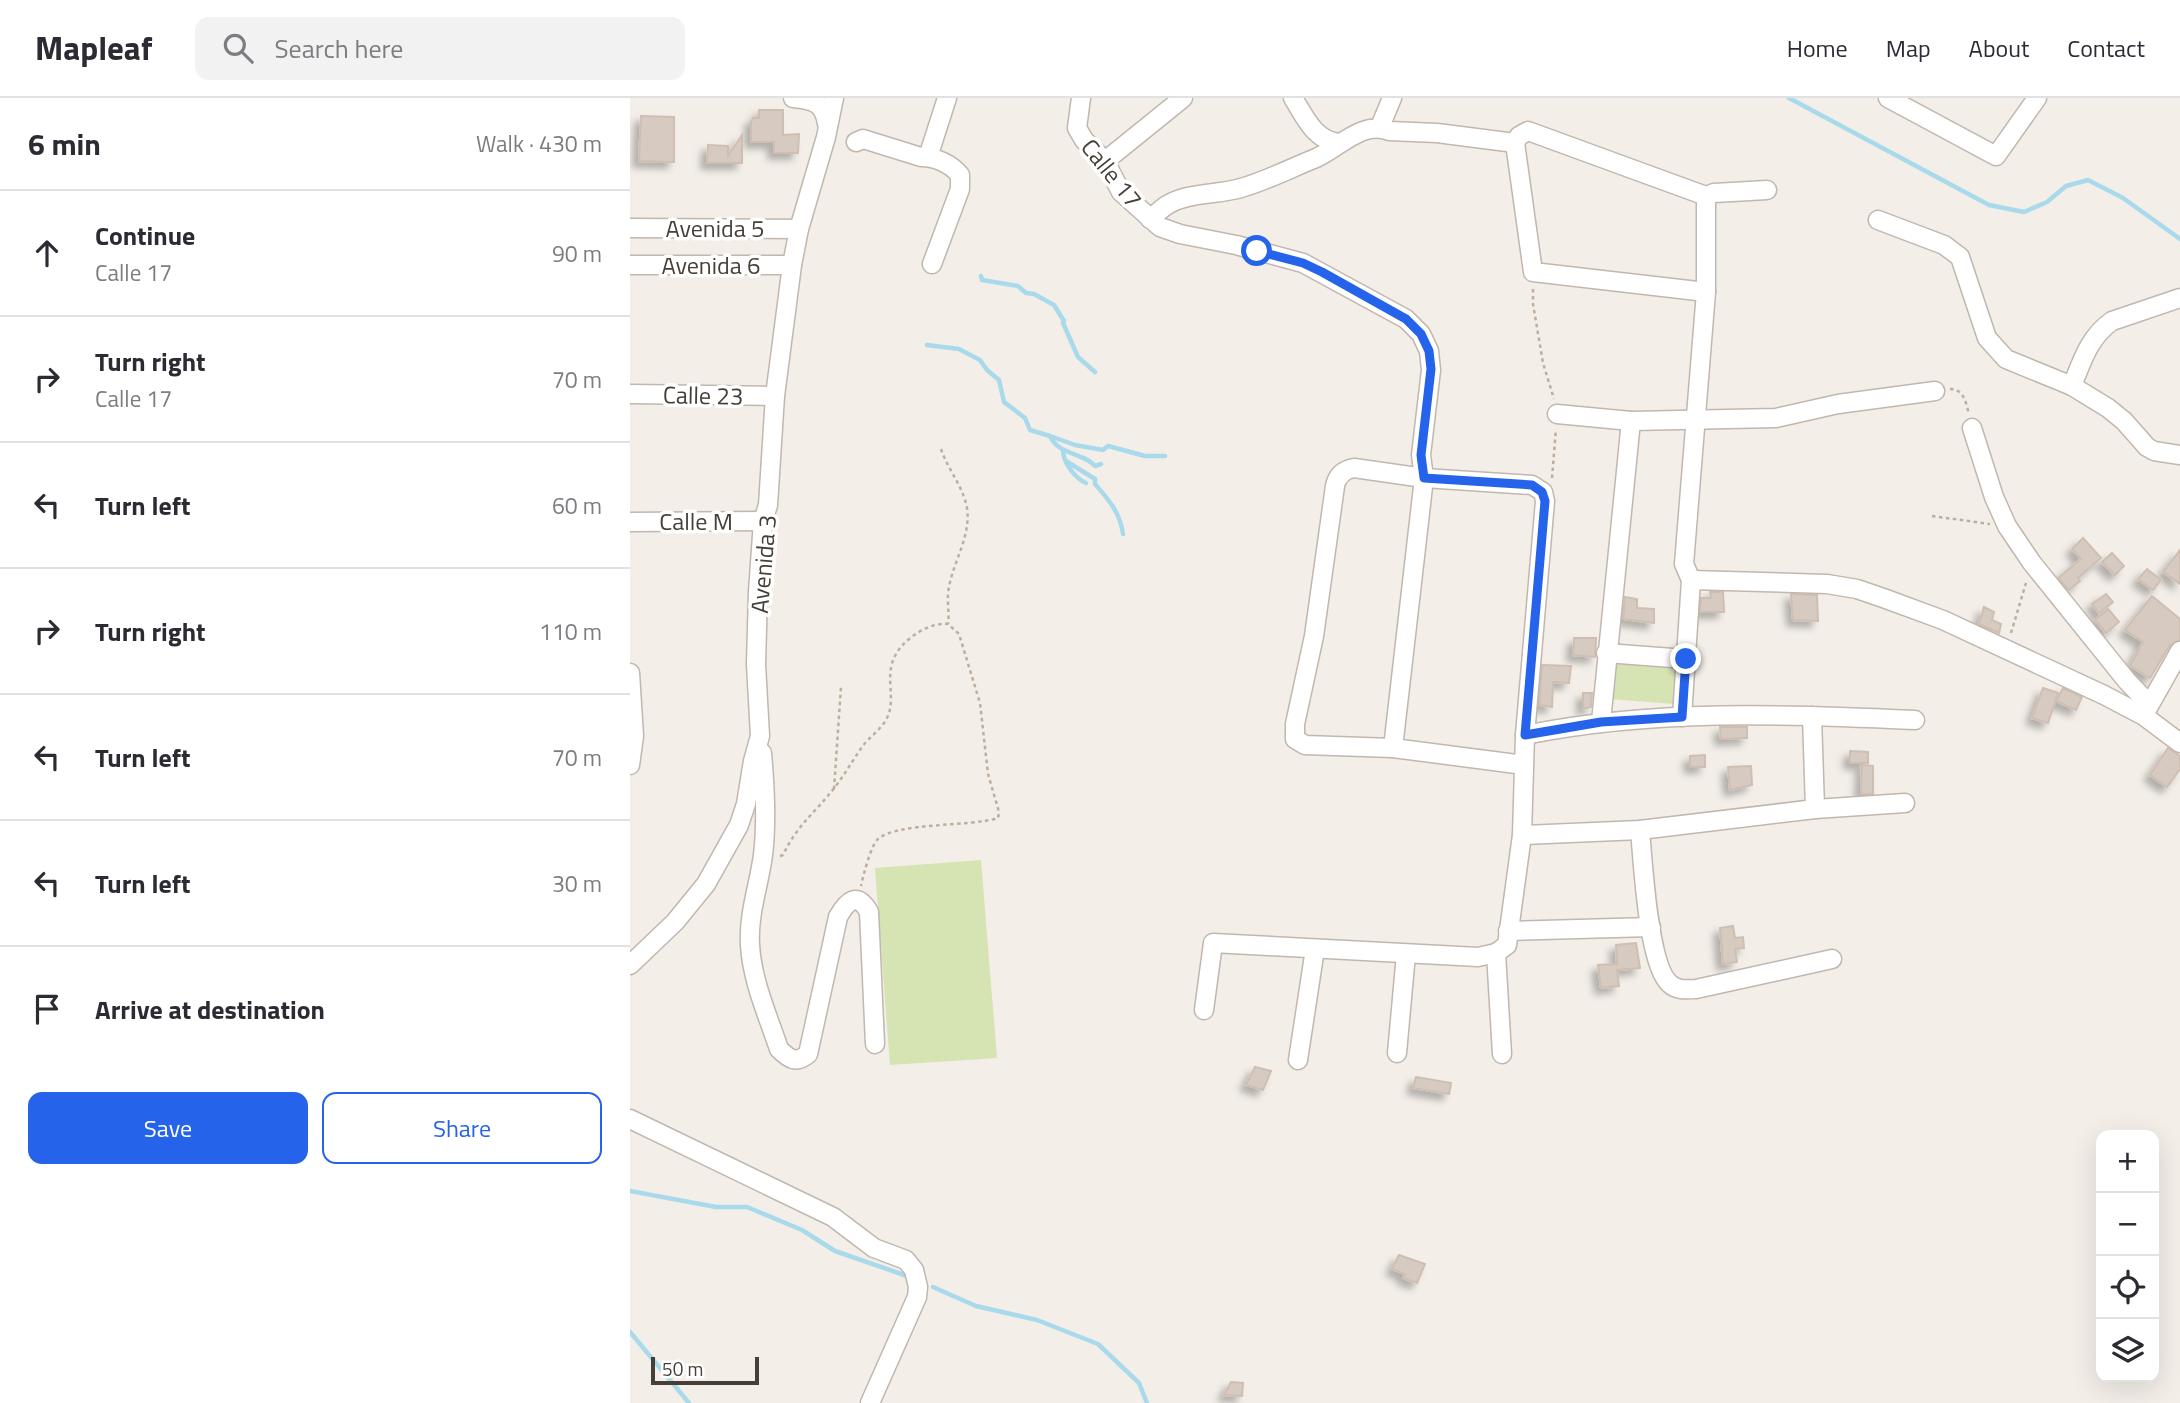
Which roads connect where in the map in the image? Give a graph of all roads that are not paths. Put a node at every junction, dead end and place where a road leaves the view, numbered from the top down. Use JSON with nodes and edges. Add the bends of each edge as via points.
{"nodes":[{"id":1,"x":793,"y":98,"type":"edge"},
{"id":2,"x":947,"y":98,"type":"edge"},
{"id":3,"x":1081,"y":98,"type":"edge"},
{"id":4,"x":1183,"y":98,"type":"edge"},
{"id":5,"x":1293,"y":98,"type":"edge"},
{"id":6,"x":1392,"y":98,"type":"edge"},
{"id":7,"x":1888,"y":98,"type":"edge"},
{"id":8,"x":2037,"y":98,"type":"edge"},
{"id":9,"x":833,"y":102,"type":"edge"},
{"id":10,"x":827,"y":127,"type":"junction"},
{"id":11,"x":1382,"y":128,"type":"junction"},
{"id":12,"x":856,"y":142,"type":"dead end"},
{"id":13,"x":1339,"y":144,"type":"junction"},
{"id":14,"x":1515,"y":144,"type":"junction"},
{"id":15,"x":928,"y":157,"type":"junction"},
{"id":16,"x":1105,"y":161,"type":"junction"},
{"id":17,"x":1766,"y":190,"type":"dead end"},
{"id":18,"x":1706,"y":196,"type":"junction"},
{"id":19,"x":1150,"y":219,"type":"junction"},
{"id":20,"x":1878,"y":220,"type":"dead end"},
{"id":21,"x":630,"y":228,"type":"edge"},
{"id":22,"x":799,"y":229,"type":"junction"},
{"id":23,"x":933,"y":264,"type":"dead end"},
{"id":24,"x":630,"y":265,"type":"edge"},
{"id":25,"x":792,"y":265,"type":"junction"},
{"id":26,"x":1706,"y":292,"type":"junction"},
{"id":27,"x":2180,"y":298,"type":"edge"},
{"id":28,"x":2072,"y":386,"type":"junction"},
{"id":29,"x":1935,"y":391,"type":"road end"},
{"id":30,"x":630,"y":394,"type":"edge"},
{"id":31,"x":775,"y":396,"type":"junction"},
{"id":32,"x":1557,"y":414,"type":"road end"},
{"id":33,"x":1697,"y":419,"type":"junction"},
{"id":34,"x":1631,"y":421,"type":"junction"},
{"id":35,"x":1972,"y":428,"type":"road end"},
{"id":36,"x":2180,"y":455,"type":"edge"},
{"id":37,"x":1424,"y":478,"type":"junction"},
{"id":38,"x":763,"y":520,"type":"junction"},
{"id":39,"x":630,"y":522,"type":"edge"},
{"id":40,"x":1691,"y":580,"type":"junction"},
{"id":41,"x":2180,"y":651,"type":"edge"},
{"id":42,"x":1606,"y":653,"type":"junction"},
{"id":43,"x":1686,"y":659,"type":"junction"},
{"id":44,"x":630,"y":673,"type":"edge"},
{"id":45,"x":2146,"y":710,"type":"junction"},
{"id":46,"x":1812,"y":716,"type":"junction"},
{"id":47,"x":1682,"y":717,"type":"junction"},
{"id":48,"x":1915,"y":720,"type":"dead end"},
{"id":49,"x":1601,"y":722,"type":"junction"},
{"id":50,"x":1525,"y":735,"type":"junction"},
{"id":51,"x":760,"y":736,"type":"junction"},
{"id":52,"x":2180,"y":743,"type":"edge"},
{"id":53,"x":1393,"y":748,"type":"junction"},
{"id":54,"x":630,"y":765,"type":"edge"},
{"id":55,"x":1524,"y":765,"type":"junction"},
{"id":56,"x":1905,"y":803,"type":"dead end"},
{"id":57,"x":1815,"y":809,"type":"junction"},
{"id":58,"x":1640,"y":830,"type":"junction"},
{"id":59,"x":1522,"y":835,"type":"junction"},
{"id":60,"x":1651,"y":927,"type":"junction"},
{"id":61,"x":1508,"y":930,"type":"junction"},
{"id":62,"x":1315,"y":949,"type":"junction"},
{"id":63,"x":1496,"y":953,"type":"junction"},
{"id":64,"x":1406,"y":954,"type":"junction"},
{"id":65,"x":1832,"y":959,"type":"dead end"},
{"id":66,"x":630,"y":965,"type":"edge"},
{"id":67,"x":1203,"y":1010,"type":"dead end"},
{"id":68,"x":875,"y":1044,"type":"dead end"},
{"id":69,"x":1397,"y":1053,"type":"dead end"},
{"id":70,"x":1502,"y":1054,"type":"dead end"},
{"id":71,"x":1298,"y":1060,"type":"dead end"},
{"id":72,"x":630,"y":1119,"type":"edge"},
{"id":73,"x":870,"y":1403,"type":"edge"}],
"edges":[{"from":1,"to":10,"type":"street","via":[[819,105]]},
{"from":2,"to":15,"type":"street"},
{"from":3,"to":16,"type":"street","name":"Calle 17","via":[[1077,128]]},
{"from":4,"to":16,"type":"street"},
{"from":5,"to":13,"type":"street","via":[[1318,136]]},
{"from":6,"to":11,"type":"street"},
{"from":7,"to":8,"type":"street","via":[[1996,156]]},
{"from":9,"to":10,"type":"street","name":"Avenida 3"},
{"from":10,"to":22,"type":"street","name":"Avenida 3"},
{"from":11,"to":13,"type":"street"},
{"from":11,"to":14,"type":"street"},
{"from":12,"to":15,"type":"street","via":[[863,139]]},
{"from":13,"to":19,"type":"street","via":[[1258,183],[1168,204]]},
{"from":14,"to":18,"type":"street","via":[[1518,136],[1528,131]]},
{"from":14,"to":26,"type":"street","via":[[1533,272]]},
{"from":15,"to":23,"type":"street","via":[[952,166],[960,175],[960,189]]},
{"from":16,"to":19,"type":"street","name":"Calle 17","via":[[1121,192]]},
{"from":17,"to":18,"type":"street"},
{"from":18,"to":26,"type":"street"},
{"from":19,"to":37,"type":"street","name":"Calle 17","via":[[1180,234],[1303,263],[1406,319],[1429,351],[1431,382],[1421,455]]},
{"from":20,"to":28,"type":"street","via":[[1944,245],[1960,257],[1987,338],[2006,359]]},
{"from":21,"to":22,"type":"street","name":"Avenida 5"},
{"from":22,"to":25,"type":"street","name":"Avenida 3"},
{"from":24,"to":25,"type":"street","name":"Avenida 6"},
{"from":25,"to":31,"type":"street","name":"Avenida 3"},
{"from":26,"to":33,"type":"street"},
{"from":27,"to":28,"type":"street","via":[[2103,328],[2088,347]]},
{"from":28,"to":36,"type":"street","via":[[2108,408],[2154,452]]},
{"from":29,"to":33,"type":"street","via":[[1776,418]]},
{"from":30,"to":31,"type":"street","name":"Calle 23"},
{"from":31,"to":38,"type":"street","name":"Avenida 3","via":[[768,505]]},
{"from":32,"to":34,"type":"street"},
{"from":33,"to":34,"type":"street"},
{"from":33,"to":40,"type":"street","via":[[1684,564]]},
{"from":34,"to":42,"type":"street"},
{"from":35,"to":45,"type":"street","via":[[2007,526]]},
{"from":37,"to":50,"type":"street","via":[[1532,485],[1542,492],[1545,501]]},
{"from":37,"to":53,"type":"street","name":"Calle 17"},
{"from":37,"to":53,"type":"street","via":[[1354,468],[1336,480],[1314,636],[1296,724],[1296,739],[1305,745]]},
{"from":38,"to":39,"type":"street","name":"Calle M"},
{"from":38,"to":51,"type":"street","name":"Avenida 3","via":[[756,664]]},
{"from":40,"to":43,"type":"street"},
{"from":40,"to":45,"type":"street","via":[[1857,589],[1942,620]]},
{"from":41,"to":45,"type":"street"},
{"from":42,"to":43,"type":"street"},
{"from":42,"to":49,"type":"street"},
{"from":43,"to":47,"type":"street"},
{"from":44,"to":54,"type":"street","via":[[634,736]]},
{"from":45,"to":52,"type":"street"},
{"from":46,"to":47,"type":"street"},
{"from":46,"to":48,"type":"street"},
{"from":46,"to":57,"type":"street"},
{"from":47,"to":49,"type":"street"},
{"from":49,"to":50,"type":"street"},
{"from":50,"to":55,"type":"street"},
{"from":51,"to":66,"type":"street","name":"Avenida 3","via":[[746,804],[729,844],[706,884],[675,922]]},
{"from":51,"to":68,"type":"street","via":[[765,830],[750,944],[753,970],[779,1049],[795,1060],[808,1054],[838,917],[845,904],[859,900],[869,912]]},
{"from":53,"to":55,"type":"street"},
{"from":55,"to":59,"type":"street"},
{"from":56,"to":57,"type":"street"},
{"from":57,"to":58,"type":"street"},
{"from":58,"to":59,"type":"street"},
{"from":58,"to":60,"type":"street"},
{"from":59,"to":61,"type":"street"},
{"from":60,"to":61,"type":"street"},
{"from":60,"to":65,"type":"street","via":[[1658,966],[1668,983],[1679,989]]},
{"from":61,"to":63,"type":"street","via":[[1507,945]]},
{"from":62,"to":64,"type":"street"},
{"from":62,"to":67,"type":"street","via":[[1213,943]]},
{"from":62,"to":71,"type":"street"},
{"from":63,"to":64,"type":"street","via":[[1478,957]]},
{"from":63,"to":70,"type":"street"},
{"from":64,"to":69,"type":"street"},
{"from":72,"to":73,"type":"street","via":[[833,1217],[874,1248],[906,1260],[914,1270],[917,1297]]}]}
